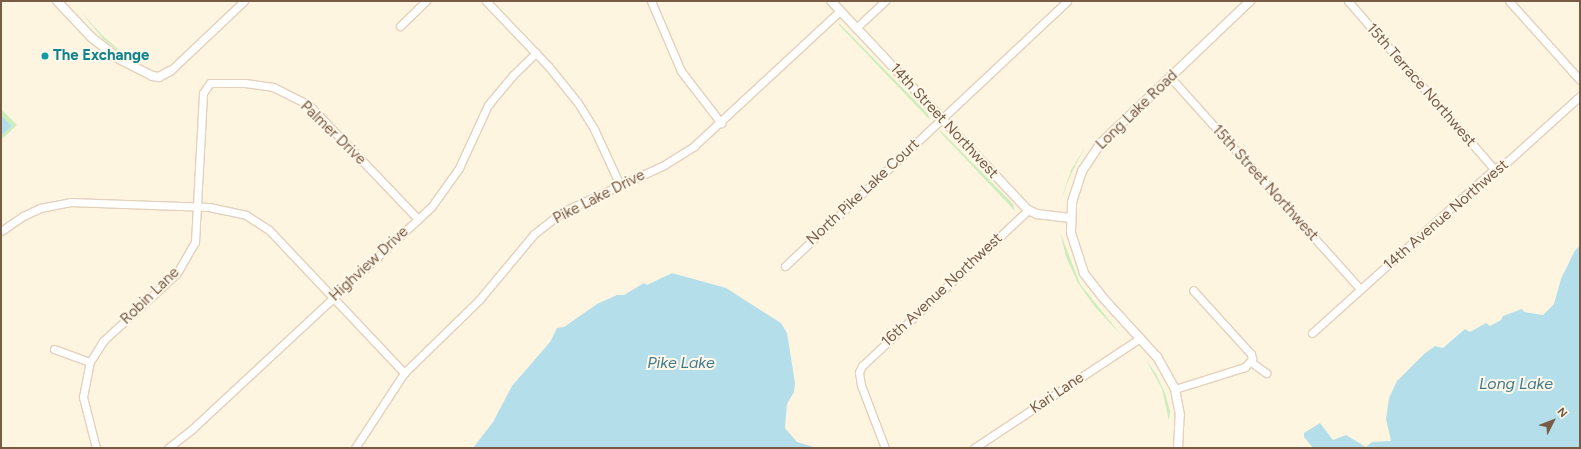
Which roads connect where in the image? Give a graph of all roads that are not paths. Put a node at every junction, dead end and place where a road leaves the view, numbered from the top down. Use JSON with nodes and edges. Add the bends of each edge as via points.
{"nodes":[{"id":1,"x":57,"y":1,"type":"edge"},
{"id":2,"x":244,"y":1,"type":"edge"},
{"id":3,"x":426,"y":1,"type":"edge"},
{"id":4,"x":486,"y":1,"type":"edge"},
{"id":5,"x":651,"y":1,"type":"edge"},
{"id":6,"x":831,"y":1,"type":"edge"},
{"id":7,"x":885,"y":1,"type":"edge"},
{"id":8,"x":1067,"y":1,"type":"edge"},
{"id":9,"x":1250,"y":1,"type":"edge"},
{"id":10,"x":1348,"y":1,"type":"edge"},
{"id":11,"x":1509,"y":1,"type":"edge"},
{"id":12,"x":840,"y":11,"type":"junction"},
{"id":13,"x":400,"y":26,"type":"dead end"},
{"id":14,"x":856,"y":28,"type":"junction"},
{"id":15,"x":536,"y":53,"type":"junction"},
{"id":16,"x":170,"y":71,"type":"joint"},
{"id":17,"x":1170,"y":78,"type":"junction"},
{"id":18,"x":1580,"y":80,"type":"edge"},
{"id":19,"x":205,"y":87,"type":"joint"},
{"id":20,"x":1580,"y":96,"type":"edge"},
{"id":21,"x":942,"y":119,"type":"junction"},
{"id":22,"x":721,"y":122,"type":"junction"},
{"id":23,"x":1494,"y":169,"type":"junction"},
{"id":24,"x":620,"y":185,"type":"junction"},
{"id":25,"x":198,"y":207,"type":"junction"},
{"id":26,"x":1028,"y":210,"type":"junction"},
{"id":27,"x":1070,"y":218,"type":"junction"},
{"id":28,"x":418,"y":220,"type":"junction"},
{"id":29,"x":1,"y":231,"type":"edge"},
{"id":30,"x":785,"y":266,"type":"dead end"},
{"id":31,"x":1360,"y":289,"type":"junction"},
{"id":32,"x":1193,"y":290,"type":"dead end"},
{"id":33,"x":334,"y":298,"type":"junction"},
{"id":34,"x":1312,"y":333,"type":"dead end"},
{"id":35,"x":1140,"y":338,"type":"junction"},
{"id":36,"x":54,"y":349,"type":"dead end"},
{"id":37,"x":90,"y":362,"type":"junction"},
{"id":38,"x":1251,"y":362,"type":"junction"},
{"id":39,"x":404,"y":373,"type":"junction"},
{"id":40,"x":1266,"y":374,"type":"dead end"},
{"id":41,"x":1176,"y":389,"type":"junction"},
{"id":42,"x":96,"y":448,"type":"edge"},
{"id":43,"x":168,"y":448,"type":"edge"},
{"id":44,"x":355,"y":448,"type":"edge"},
{"id":45,"x":885,"y":448,"type":"edge"},
{"id":46,"x":974,"y":448,"type":"edge"},
{"id":47,"x":1178,"y":448,"type":"edge"}],
"edges":[{"from":1,"to":16,"type":"street","via":[[91,37],[119,59],[152,76],[159,77]]},
{"from":2,"to":16,"type":"street"},
{"from":3,"to":13,"type":"street"},
{"from":4,"to":15,"type":"street"},
{"from":5,"to":22,"type":"street","via":[[681,71]]},
{"from":6,"to":12,"type":"street","name":"14th Street Northwest"},
{"from":7,"to":14,"type":"street"},
{"from":8,"to":21,"type":"street","name":"North Pike Lake Court"},
{"from":9,"to":17,"type":"street","name":"Long Lake Road"},
{"from":10,"to":23,"type":"street","name":"15th Terrace Northwest"},
{"from":11,"to":18,"type":"street"},
{"from":12,"to":14,"type":"street","name":"14th Street Northwest"},
{"from":12,"to":22,"type":"street","name":"Pike Lake Drive"},
{"from":14,"to":21,"type":"street","name":"14th Street Northwest"},
{"from":15,"to":24,"type":"street","via":[[578,102],[594,129]]},
{"from":15,"to":28,"type":"street","name":"Highview Drive","via":[[512,75],[488,105],[450,184]]},
{"from":17,"to":27,"type":"street","name":"Long Lake Road","via":[[1090,156],[1076,187]]},
{"from":17,"to":31,"type":"street","name":"15th Street Northwest"},
{"from":19,"to":25,"type":"street","name":"Robin Lane"},
{"from":19,"to":28,"type":"street","name":"Palmer Drive","via":[[218,82],[258,84],[298,99],[322,117]]},
{"from":20,"to":23,"type":"street","name":"14th Avenue Northwest","via":[[1508,161]]},
{"from":21,"to":26,"type":"street","name":"14th Street Northwest"},
{"from":21,"to":30,"type":"street","name":"North Pike Lake Court"},
{"from":22,"to":24,"type":"street","name":"Pike Lake Drive","via":[[679,156]]},
{"from":23,"to":31,"type":"street","name":"14th Avenue Northwest"},
{"from":24,"to":39,"type":"street","name":"Pike Lake Drive","via":[[562,212],[534,234],[479,300]]},
{"from":25,"to":29,"type":"street","via":[[70,202],[40,208]]},
{"from":25,"to":33,"type":"street","via":[[235,212],[257,221],[269,230]]},
{"from":25,"to":37,"type":"street","name":"Robin Lane","via":[[195,242],[184,263],[103,341]]},
{"from":26,"to":27,"type":"street","name":"14th Street Northwest","via":[[1043,216]]},
{"from":26,"to":45,"type":"street","name":"16th Avenue Northwest","via":[[866,360],[859,372]]},
{"from":27,"to":35,"type":"street","name":"Long Lake Road","via":[[1074,246],[1084,273]]},
{"from":28,"to":33,"type":"street","name":"Highview Drive"},
{"from":31,"to":34,"type":"street","name":"14th Avenue Northwest"},
{"from":32,"to":38,"type":"street","via":[[1251,354]]},
{"from":33,"to":39,"type":"street"},
{"from":33,"to":43,"type":"street","name":"Highview Drive","via":[[190,431]]},
{"from":35,"to":41,"type":"street","name":"Long Lake Road","via":[[1157,357]]},
{"from":35,"to":46,"type":"street","name":"Kari Lane"},
{"from":36,"to":37,"type":"street"},
{"from":37,"to":42,"type":"street","name":"Robin Lane","via":[[83,397]]},
{"from":38,"to":40,"type":"street"},
{"from":38,"to":41,"type":"street","via":[[1245,367]]},
{"from":39,"to":44,"type":"street","name":"Pike Lake Drive"},
{"from":41,"to":47,"type":"street","name":"Long Lake Road","via":[[1180,415]]}]}
